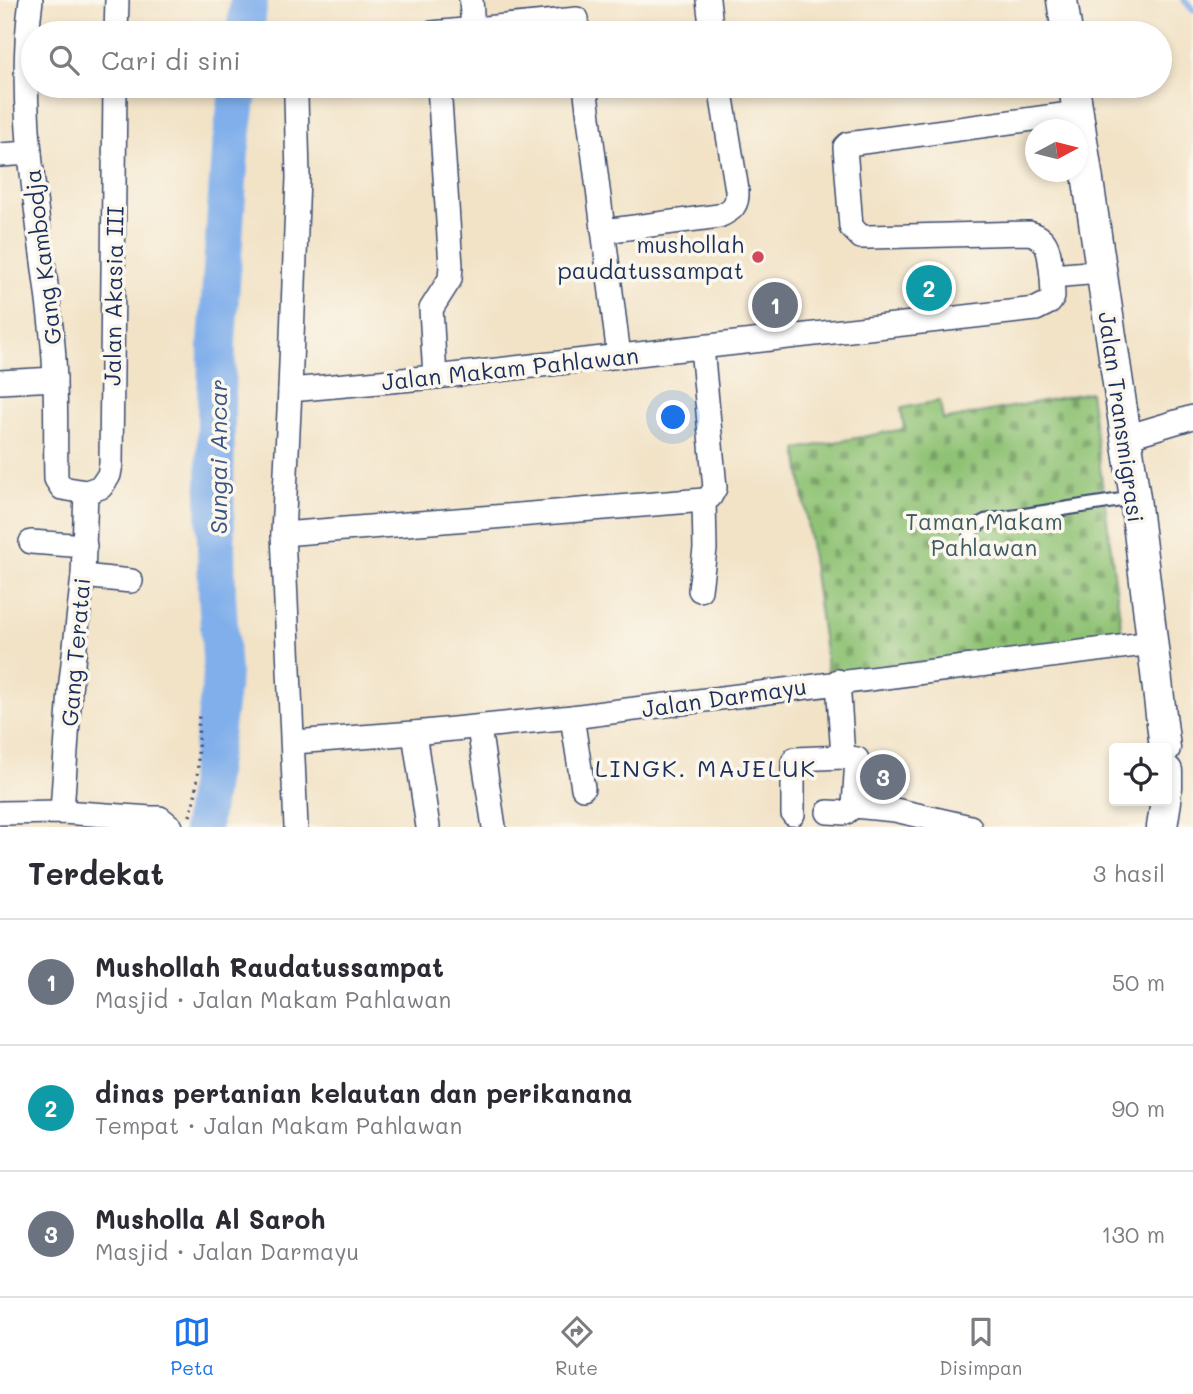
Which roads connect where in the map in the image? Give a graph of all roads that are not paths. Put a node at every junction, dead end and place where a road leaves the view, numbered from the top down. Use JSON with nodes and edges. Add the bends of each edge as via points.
{"nodes":[{"id":1,"x":31,"y":0,"type":"edge"},
{"id":2,"x":117,"y":0,"type":"edge"},
{"id":3,"x":471,"y":0,"type":"edge"},
{"id":4,"x":708,"y":0,"type":"edge"},
{"id":5,"x":1062,"y":0,"type":"edge"},
{"id":6,"x":577,"y":17,"type":"edge"},
{"id":7,"x":29,"y":21,"type":"edge"},
{"id":8,"x":116,"y":21,"type":"edge"},
{"id":9,"x":472,"y":21,"type":"edge"},
{"id":10,"x":542,"y":21,"type":"edge"},
{"id":11,"x":711,"y":21,"type":"edge"},
{"id":12,"x":1065,"y":21,"type":"edge"},
{"id":13,"x":27,"y":98,"type":"edge"},
{"id":14,"x":116,"y":98,"type":"edge"},
{"id":15,"x":296,"y":98,"type":"edge"},
{"id":16,"x":440,"y":98,"type":"edge"},
{"id":17,"x":587,"y":98,"type":"edge"},
{"id":18,"x":722,"y":98,"type":"edge"},
{"id":19,"x":1075,"y":99,"type":"edge"},
{"id":20,"x":30,"y":153,"type":"junction"},
{"id":21,"x":0,"y":155,"type":"edge"},
{"id":22,"x":604,"y":231,"type":"junction"},
{"id":23,"x":1100,"y":272,"type":"junction"},
{"id":24,"x":1052,"y":276,"type":"junction"},
{"id":25,"x":702,"y":347,"type":"junction"},
{"id":26,"x":619,"y":356,"type":"junction"},
{"id":27,"x":435,"y":377,"type":"junction"},
{"id":28,"x":55,"y":379,"type":"junction"},
{"id":29,"x":0,"y":383,"type":"edge"},
{"id":30,"x":290,"y":390,"type":"junction"},
{"id":31,"x":1193,"y":417,"type":"edge"},
{"id":32,"x":1126,"y":437,"type":"junction"},
{"id":33,"x":86,"y":492,"type":"junction"},
{"id":34,"x":1135,"y":498,"type":"junction"},
{"id":35,"x":704,"y":500,"type":"junction"},
{"id":36,"x":283,"y":534,"type":"junction"},
{"id":37,"x":969,"y":537,"type":"dead end"},
{"id":38,"x":31,"y":542,"type":"dead end"},
{"id":39,"x":85,"y":546,"type":"junction"},
{"id":40,"x":83,"y":576,"type":"junction"},
{"id":41,"x":131,"y":581,"type":"dead end"},
{"id":42,"x":700,"y":590,"type":"dead end"},
{"id":43,"x":1153,"y":643,"type":"junction"},
{"id":44,"x":838,"y":681,"type":"junction"},
{"id":45,"x":572,"y":717,"type":"junction"},
{"id":46,"x":479,"y":727,"type":"junction"},
{"id":47,"x":414,"y":733,"type":"junction"},
{"id":48,"x":294,"y":741,"type":"junction"},
{"id":49,"x":1165,"y":743,"type":"edge"},
{"id":50,"x":843,"y":757,"type":"junction"},
{"id":51,"x":583,"y":788,"type":"dead end"},
{"id":52,"x":854,"y":806,"type":"junction"},
{"id":53,"x":1165,"y":806,"type":"edge"},
{"id":54,"x":62,"y":812,"type":"junction"},
{"id":55,"x":828,"y":812,"type":"dead end"},
{"id":56,"x":0,"y":813,"type":"edge"},
{"id":57,"x":793,"y":814,"type":"dead end"},
{"id":58,"x":893,"y":819,"type":"edge"},
{"id":59,"x":25,"y":820,"type":"edge"},
{"id":60,"x":179,"y":826,"type":"edge"},
{"id":61,"x":296,"y":827,"type":"edge"},
{"id":62,"x":428,"y":827,"type":"edge"},
{"id":63,"x":494,"y":827,"type":"edge"},
{"id":64,"x":970,"y":827,"type":"edge"},
{"id":65,"x":1162,"y":827,"type":"edge"}],
"edges":[{"from":1,"to":7,"type":"street","name":"Gang Kambodja"},
{"from":2,"to":8,"type":"street"},
{"from":3,"to":9,"type":"street"},
{"from":4,"to":11,"type":"street"},
{"from":5,"to":12,"type":"street"},
{"from":6,"to":10,"type":"street"},
{"from":13,"to":20,"type":"street","name":"Gang Kambodja"},
{"from":14,"to":33,"type":"street","name":"Jalan Akasia III","via":[[110,470],[102,487]]},
{"from":15,"to":30,"type":"street","via":[[298,177]]},
{"from":16,"to":27,"type":"street","via":[[451,266],[450,279],[431,309]]},
{"from":17,"to":22,"type":"street"},
{"from":18,"to":22,"type":"street","via":[[737,190],[735,207],[719,216]]},
{"from":19,"to":23,"type":"street","name":"Jalan Transmigrasi"},
{"from":19,"to":24,"type":"street","name":"Jalan Makam Pahlawan","via":[[845,147],[851,227],[861,237],[1029,233],[1048,245]]},
{"from":20,"to":21,"type":"street"},
{"from":20,"to":28,"type":"street","name":"Gang Kambodja"},
{"from":22,"to":26,"type":"street"},
{"from":23,"to":24,"type":"street"},
{"from":23,"to":32,"type":"street","name":"Jalan Transmigrasi"},
{"from":24,"to":25,"type":"street","name":"Jalan Makam Pahlawan","via":[[1053,297],[1045,307],[1036,309]]},
{"from":25,"to":26,"type":"street","name":"Jalan Makam Pahlawan"},
{"from":25,"to":35,"type":"street","via":[[715,488]]},
{"from":26,"to":27,"type":"street","name":"Jalan Makam Pahlawan"},
{"from":27,"to":30,"type":"street","name":"Jalan Makam Pahlawan"},
{"from":28,"to":29,"type":"street"},
{"from":28,"to":33,"type":"street","name":"Gang Kambodja","via":[[56,479],[62,488]]},
{"from":30,"to":36,"type":"street"},
{"from":31,"to":32,"type":"street"},
{"from":32,"to":34,"type":"street","name":"Jalan Transmigrasi"},
{"from":33,"to":39,"type":"street","name":"Gang Teratai"},
{"from":34,"to":37,"type":"lane","via":[[985,521],[974,527]]},
{"from":34,"to":43,"type":"street","name":"Jalan Transmigrasi"},
{"from":35,"to":36,"type":"street"},
{"from":35,"to":42,"type":"street"},
{"from":36,"to":48,"type":"street"},
{"from":38,"to":39,"type":"street"},
{"from":39,"to":40,"type":"street","name":"Gang Teratai"},
{"from":40,"to":41,"type":"street"},
{"from":40,"to":54,"type":"street","name":"Gang Teratai"},
{"from":43,"to":44,"type":"street","name":"Jalan Darmayu"},
{"from":43,"to":49,"type":"street","name":"Jalan Transmigrasi"},
{"from":44,"to":45,"type":"street","name":"Jalan Darmayu"},
{"from":44,"to":50,"type":"street"},
{"from":45,"to":46,"type":"street","name":"Jalan Darmayu"},
{"from":45,"to":51,"type":"street"},
{"from":46,"to":47,"type":"street","name":"Jalan Darmayu"},
{"from":46,"to":63,"type":"street"},
{"from":47,"to":48,"type":"street","name":"Jalan Darmayu"},
{"from":47,"to":62,"type":"street"},
{"from":48,"to":61,"type":"street"},
{"from":50,"to":52,"type":"street","via":[[857,759]]},
{"from":50,"to":57,"type":"street","via":[[793,762]]},
{"from":52,"to":55,"type":"street","via":[[845,813]]},
{"from":52,"to":58,"type":"street"},
{"from":53,"to":65,"type":"street"},
{"from":54,"to":59,"type":"street"},
{"from":54,"to":60,"type":"street","via":[[160,818]]},
{"from":56,"to":59,"type":"street"},
{"from":58,"to":64,"type":"street"}]}
